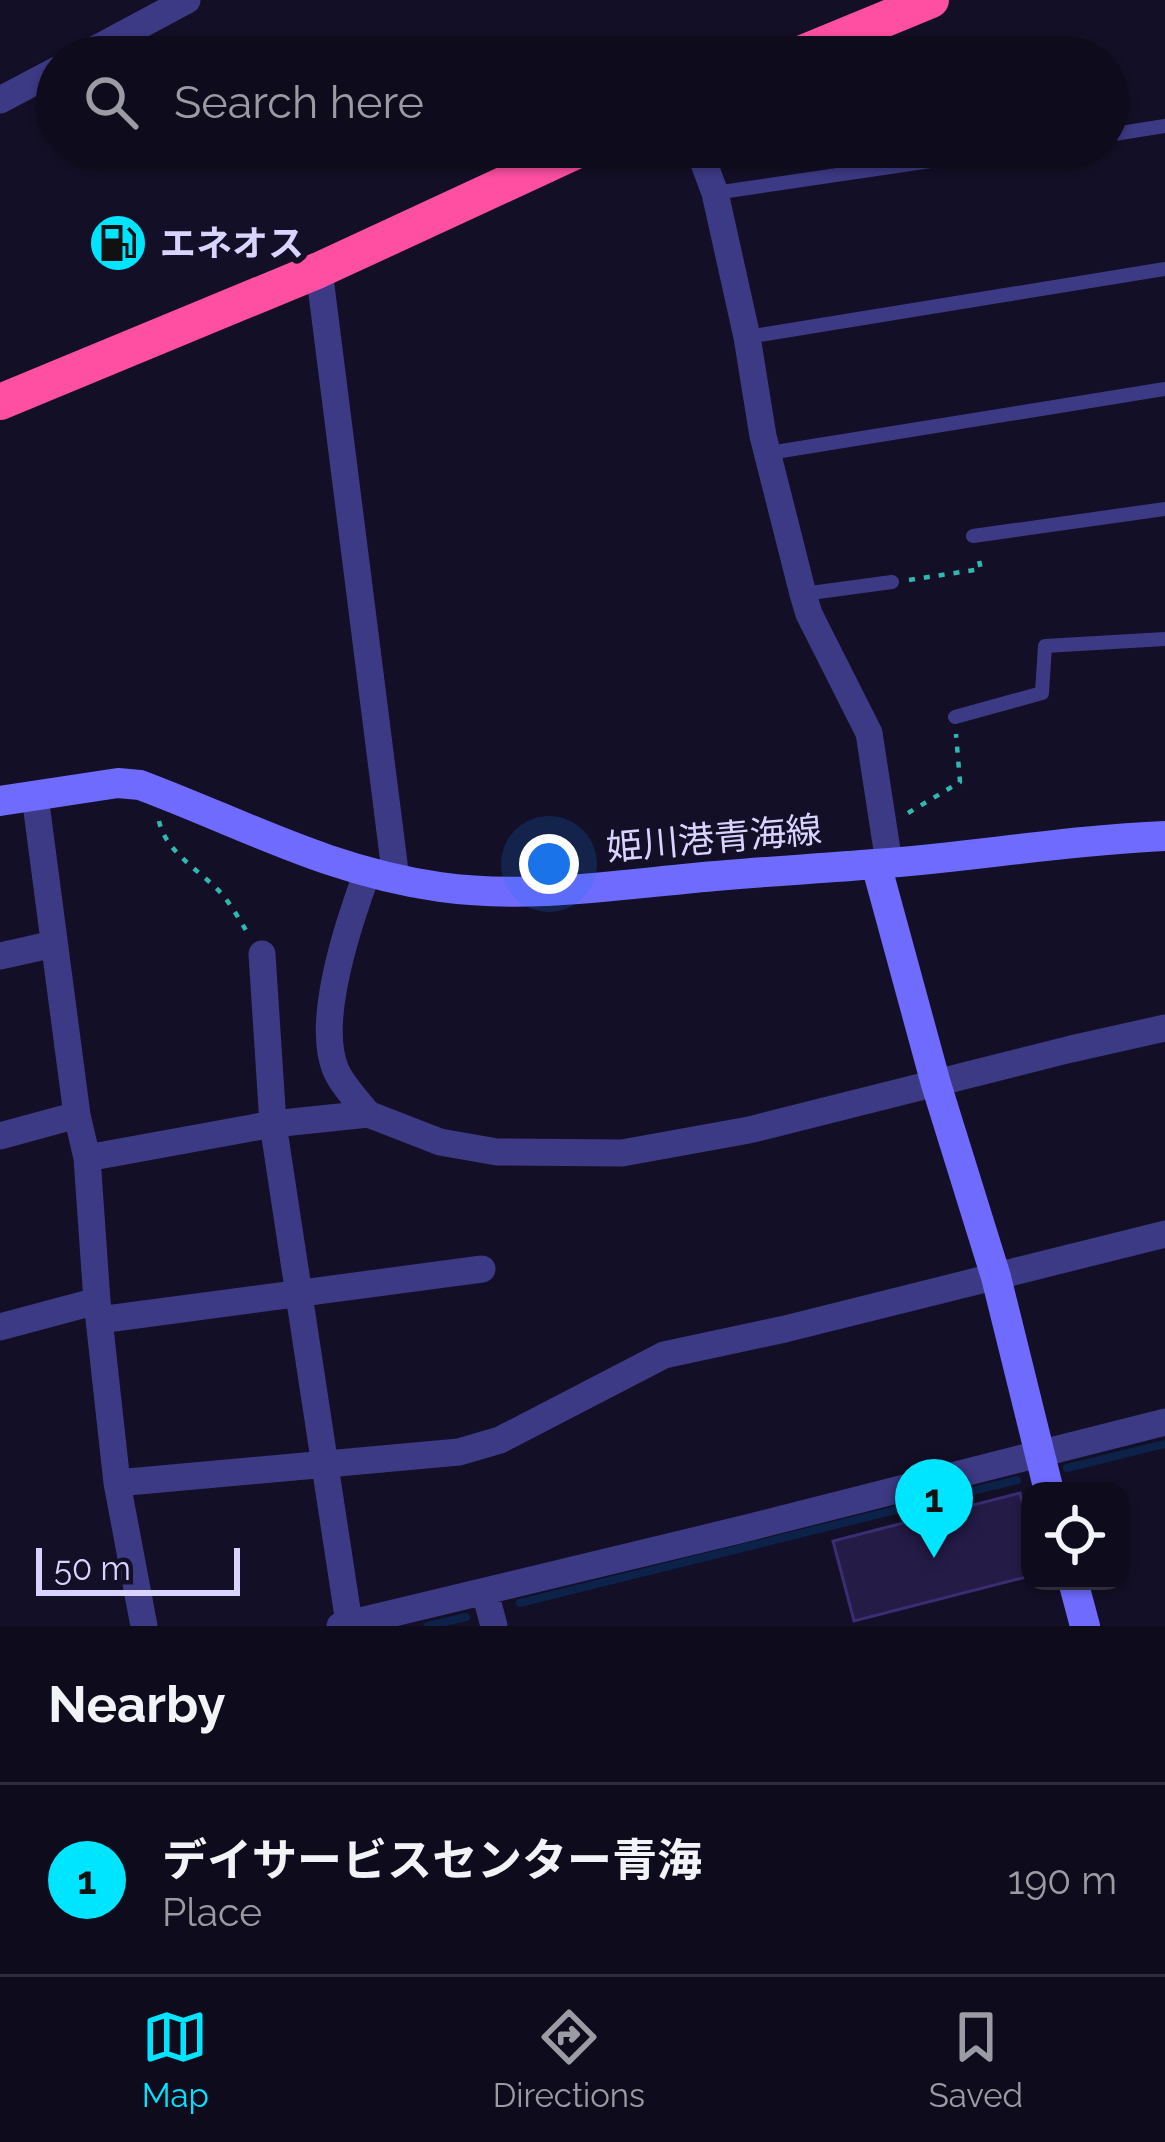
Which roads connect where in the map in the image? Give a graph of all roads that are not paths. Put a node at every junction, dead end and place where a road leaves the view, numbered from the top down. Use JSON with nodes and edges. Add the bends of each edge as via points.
{"nodes":[{"id":1,"x":187,"y":0,"type":"edge"},
{"id":2,"x":931,"y":0,"type":"edge"},
{"id":3,"x":120,"y":36,"type":"edge"},
{"id":4,"x":844,"y":36,"type":"edge"},
{"id":5,"x":36,"y":81,"type":"edge"},
{"id":6,"x":0,"y":100,"type":"edge"},
{"id":7,"x":1165,"y":127,"type":"edge"},
{"id":8,"x":1129,"y":132,"type":"edge"},
{"id":9,"x":540,"y":168,"type":"edge"},
{"id":10,"x":706,"y":168,"type":"edge"},
{"id":11,"x":884,"y":168,"type":"edge"},
{"id":12,"x":715,"y":193,"type":"junction"},
{"id":13,"x":1165,"y":269,"type":"edge"},
{"id":14,"x":319,"y":270,"type":"junction"},
{"id":15,"x":748,"y":337,"type":"junction"},
{"id":16,"x":1165,"y":389,"type":"edge"},
{"id":17,"x":0,"y":402,"type":"edge"},
{"id":18,"x":769,"y":453,"type":"junction"},
{"id":19,"x":1165,"y":509,"type":"edge"},
{"id":20,"x":973,"y":536,"type":"road end"},
{"id":21,"x":892,"y":582,"type":"road end"},
{"id":22,"x":803,"y":594,"type":"junction"},
{"id":23,"x":1165,"y":638,"type":"edge"},
{"id":24,"x":955,"y":717,"type":"road end"},
{"id":25,"x":34,"y":796,"type":"junction"},
{"id":26,"x":0,"y":801,"type":"edge"},
{"id":27,"x":1165,"y":836,"type":"edge"},
{"id":28,"x":882,"y":864,"type":"junction"},
{"id":29,"x":381,"y":876,"type":"junction"},
{"id":30,"x":54,"y":944,"type":"junction"},
{"id":31,"x":262,"y":954,"type":"road end"},
{"id":32,"x":0,"y":956,"type":"edge"},
{"id":33,"x":1165,"y":1028,"type":"edge"},
{"id":34,"x":936,"y":1084,"type":"junction"},
{"id":35,"x":368,"y":1114,"type":"junction"},
{"id":36,"x":77,"y":1115,"type":"junction"},
{"id":37,"x":273,"y":1124,"type":"junction"},
{"id":38,"x":0,"y":1136,"type":"edge"},
{"id":39,"x":86,"y":1158,"type":"junction"},
{"id":40,"x":1165,"y":1234,"type":"edge"},
{"id":41,"x":482,"y":1269,"type":"dead end"},
{"id":42,"x":996,"y":1277,"type":"junction"},
{"id":43,"x":299,"y":1294,"type":"junction"},
{"id":44,"x":98,"y":1310,"type":"junction"},
{"id":45,"x":0,"y":1327,"type":"edge"},
{"id":46,"x":1165,"y":1422,"type":"edge"},
{"id":47,"x":1040,"y":1453,"type":"junction"},
{"id":48,"x":325,"y":1464,"type":"junction"},
{"id":49,"x":1047,"y":1482,"type":"edge"},
{"id":50,"x":117,"y":1483,"type":"junction"},
{"id":51,"x":1075,"y":1590,"type":"edge"},
{"id":52,"x":485,"y":1592,"type":"junction"},
{"id":53,"x":345,"y":1624,"type":"edge"},
{"id":54,"x":144,"y":1626,"type":"edge"},
{"id":55,"x":494,"y":1626,"type":"edge"},
{"id":56,"x":1084,"y":1626,"type":"edge"}],
"edges":[{"from":1,"to":3,"type":"street"},
{"from":2,"to":4,"type":"highway"},
{"from":5,"to":6,"type":"street"},
{"from":7,"to":8,"type":"lane"},
{"from":9,"to":14,"type":"highway"},
{"from":10,"to":12,"type":"street"},
{"from":11,"to":12,"type":"lane"},
{"from":12,"to":15,"type":"street"},
{"from":13,"to":15,"type":"lane"},
{"from":14,"to":17,"type":"highway"},
{"from":14,"to":29,"type":"street"},
{"from":15,"to":18,"type":"street"},
{"from":16,"to":18,"type":"lane"},
{"from":18,"to":22,"type":"street"},
{"from":19,"to":20,"type":"lane"},
{"from":21,"to":22,"type":"lane"},
{"from":22,"to":28,"type":"street","via":[[869,734]]},
{"from":23,"to":24,"type":"lane","via":[[1045,646],[1042,693]]},
{"from":25,"to":26,"type":"main road","name":"姫川港青海線"},
{"from":25,"to":29,"type":"main road","name":"姫川港青海線","via":[[140,785]]},
{"from":25,"to":30,"type":"street"},
{"from":27,"to":28,"type":"main road","name":"姫川港青海線"},
{"from":28,"to":29,"type":"main road","name":"姫川港青海線","via":[[515,892]]},
{"from":28,"to":34,"type":"main road"},
{"from":29,"to":35,"type":"street","via":[[346,931],[328,1043],[336,1072]]},
{"from":30,"to":32,"type":"street"},
{"from":30,"to":36,"type":"street"},
{"from":31,"to":37,"type":"street"},
{"from":33,"to":34,"type":"street"},
{"from":34,"to":35,"type":"street","via":[[622,1153],[496,1153]]},
{"from":34,"to":42,"type":"main road"},
{"from":35,"to":37,"type":"street"},
{"from":36,"to":38,"type":"street"},
{"from":36,"to":39,"type":"street"},
{"from":37,"to":39,"type":"street"},
{"from":37,"to":43,"type":"street"},
{"from":39,"to":44,"type":"street"},
{"from":40,"to":42,"type":"street"},
{"from":41,"to":43,"type":"street"},
{"from":42,"to":47,"type":"main road"},
{"from":42,"to":48,"type":"street","via":[[664,1355],[500,1440],[459,1452]]},
{"from":43,"to":44,"type":"street"},
{"from":43,"to":48,"type":"street"},
{"from":44,"to":45,"type":"street"},
{"from":44,"to":50,"type":"street"},
{"from":46,"to":47,"type":"street"},
{"from":47,"to":49,"type":"main road"},
{"from":47,"to":52,"type":"street"},
{"from":48,"to":50,"type":"street"},
{"from":48,"to":53,"type":"street"},
{"from":50,"to":54,"type":"street"},
{"from":51,"to":56,"type":"main road"},
{"from":52,"to":53,"type":"street"},
{"from":52,"to":55,"type":"street"}]}
